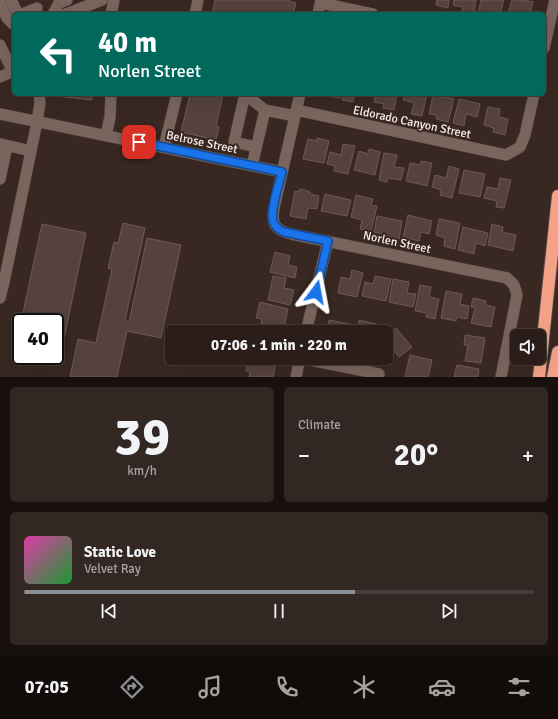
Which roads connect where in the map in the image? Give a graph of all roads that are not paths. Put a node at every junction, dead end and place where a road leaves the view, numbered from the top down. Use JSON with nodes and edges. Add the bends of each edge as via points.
{"nodes":[{"id":1,"x":12,"y":0,"type":"edge"},
{"id":2,"x":67,"y":0,"type":"edge"},
{"id":3,"x":102,"y":0,"type":"edge"},
{"id":4,"x":114,"y":0,"type":"edge"},
{"id":5,"x":198,"y":0,"type":"edge"},
{"id":6,"x":555,"y":0,"type":"edge"},
{"id":7,"x":0,"y":3,"type":"edge"},
{"id":8,"x":320,"y":6,"type":"edge"},
{"id":9,"x":37,"y":7,"type":"edge"},
{"id":10,"x":17,"y":12,"type":"edge"},
{"id":11,"x":26,"y":12,"type":"edge"},
{"id":12,"x":54,"y":12,"type":"edge"},
{"id":13,"x":71,"y":12,"type":"edge"},
{"id":14,"x":111,"y":12,"type":"edge"},
{"id":15,"x":195,"y":12,"type":"edge"},
{"id":16,"x":360,"y":12,"type":"edge"},
{"id":17,"x":12,"y":23,"type":"edge"},
{"id":18,"x":546,"y":39,"type":"edge"},
{"id":19,"x":0,"y":45,"type":"edge"},
{"id":20,"x":12,"y":68,"type":"edge"},
{"id":21,"x":12,"y":73,"type":"edge"},
{"id":22,"x":0,"y":76,"type":"edge"},
{"id":23,"x":39,"y":96,"type":"edge"},
{"id":24,"x":112,"y":96,"type":"edge"},
{"id":25,"x":177,"y":96,"type":"edge"},
{"id":26,"x":245,"y":96,"type":"edge"},
{"id":27,"x":248,"y":96,"type":"edge"},
{"id":28,"x":299,"y":96,"type":"edge"},
{"id":29,"x":534,"y":96,"type":"edge"},
{"id":30,"x":265,"y":110,"type":"junction"},
{"id":31,"x":295,"y":113,"type":"junction"},
{"id":32,"x":0,"y":114,"type":"edge"},
{"id":33,"x":37,"y":122,"type":"junction"},
{"id":34,"x":106,"y":136,"type":"junction"},
{"id":35,"x":4,"y":145,"type":"edge"},
{"id":36,"x":164,"y":147,"type":"junction"},
{"id":37,"x":256,"y":147,"type":"junction"},
{"id":38,"x":31,"y":151,"type":"junction"},
{"id":39,"x":252,"y":166,"type":"junction"},
{"id":40,"x":282,"y":172,"type":"junction"},
{"id":41,"x":0,"y":179,"type":"edge"},
{"id":42,"x":558,"y":196,"type":"edge"},
{"id":43,"x":328,"y":241,"type":"junction"},
{"id":44,"x":2,"y":282,"type":"edge"},
{"id":45,"x":0,"y":298,"type":"edge"},
{"id":46,"x":308,"y":325,"type":"edge"},
{"id":47,"x":558,"y":352,"type":"edge"},
{"id":48,"x":299,"y":365,"type":"edge"},
{"id":49,"x":335,"y":365,"type":"edge"},
{"id":50,"x":379,"y":374,"type":"dead end"},
{"id":51,"x":296,"y":377,"type":"edge"},
{"id":52,"x":502,"y":377,"type":"edge"},
{"id":53,"x":539,"y":377,"type":"edge"},
{"id":54,"x":553,"y":377,"type":"edge"}],
"edges":[{"from":1,"to":10,"type":"street"},
{"from":2,"to":12,"type":"street","via":[[59,4]]},
{"from":3,"to":13,"type":"street"},
{"from":4,"to":14,"type":"street"},
{"from":5,"to":15,"type":"street"},
{"from":6,"to":18,"type":"street"},
{"from":7,"to":17,"type":"street"},
{"from":8,"to":16,"type":"street"},
{"from":9,"to":11,"type":"street"},
{"from":19,"to":20,"type":"street"},
{"from":21,"to":22,"type":"street"},
{"from":23,"to":33,"type":"street"},
{"from":24,"to":34,"type":"street"},
{"from":25,"to":36,"type":"street"},
{"from":26,"to":37,"type":"street","via":[[234,142]]},
{"from":27,"to":30,"type":"street"},
{"from":28,"to":31,"type":"street"},
{"from":29,"to":31,"type":"street","name":"Eldorado Canyon Street","via":[[520,147],[506,155]]},
{"from":30,"to":31,"type":"street","name":"Eldorado Canyon Street"},
{"from":30,"to":37,"type":"street"},
{"from":31,"to":40,"type":"street"},
{"from":32,"to":33,"type":"street","name":"Belrose Street"},
{"from":33,"to":34,"type":"street","name":"Belrose Street"},
{"from":33,"to":38,"type":"street"},
{"from":34,"to":36,"type":"street","name":"Belrose Street"},
{"from":35,"to":38,"type":"street"},
{"from":35,"to":41,"type":"street"},
{"from":36,"to":39,"type":"street","name":"Belrose Street"},
{"from":37,"to":39,"type":"street"},
{"from":38,"to":44,"type":"street"},
{"from":39,"to":40,"type":"street","name":"Belrose Street"},
{"from":40,"to":43,"type":"street","name":"Norlen Street","via":[[273,214],[275,226],[284,232]]},
{"from":42,"to":53,"type":"highway"},
{"from":43,"to":46,"type":"street"},
{"from":43,"to":52,"type":"street","name":"Norlen Street","via":[[507,278],[514,284],[517,295]]},
{"from":44,"to":45,"type":"street"},
{"from":47,"to":54,"type":"highway"},
{"from":48,"to":51,"type":"street"},
{"from":49,"to":50,"type":"street"}]}
